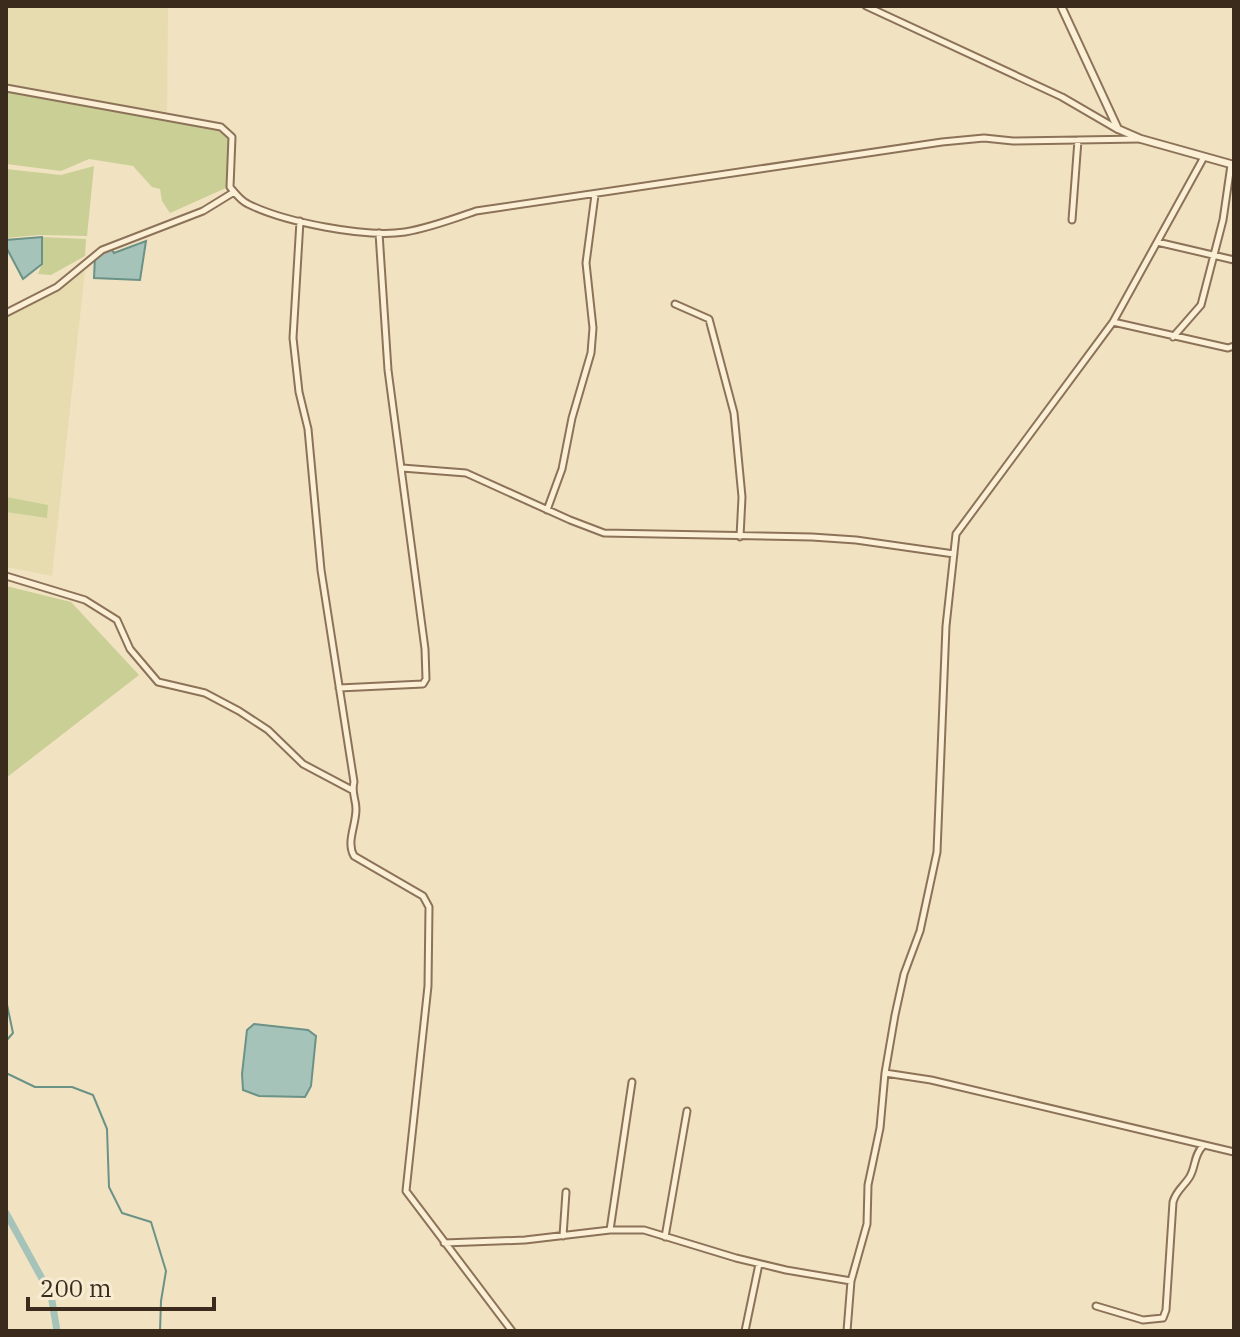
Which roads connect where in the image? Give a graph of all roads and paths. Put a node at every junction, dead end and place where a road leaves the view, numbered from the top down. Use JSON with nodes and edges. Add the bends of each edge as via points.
{"nodes":[{"id":1,"x":866,"y":6,"type":"edge"},
{"id":2,"x":1061,"y":6,"type":"edge"},
{"id":3,"x":6,"y":88,"type":"edge"},
{"id":4,"x":1118,"y":129,"type":"junction"},
{"id":5,"x":1141,"y":139,"type":"junction"},
{"id":6,"x":1078,"y":140,"type":"junction"},
{"id":7,"x":1204,"y":157,"type":"junction"},
{"id":8,"x":1233,"y":165,"type":"edge"},
{"id":9,"x":234,"y":192,"type":"junction"},
{"id":10,"x":595,"y":195,"type":"junction"},
{"id":11,"x":1072,"y":220,"type":"dead end"},
{"id":12,"x":300,"y":221,"type":"junction"},
{"id":13,"x":379,"y":233,"type":"junction"},
{"id":14,"x":1157,"y":242,"type":"junction"},
{"id":15,"x":1214,"y":257,"type":"junction"},
{"id":16,"x":1234,"y":260,"type":"edge"},
{"id":17,"x":675,"y":304,"type":"dead end"},
{"id":18,"x":6,"y":313,"type":"edge"},
{"id":19,"x":1113,"y":322,"type":"junction"},
{"id":20,"x":1173,"y":337,"type":"junction"},
{"id":21,"x":1234,"y":346,"type":"edge"},
{"id":22,"x":402,"y":468,"type":"junction"},
{"id":23,"x":547,"y":510,"type":"junction"},
{"id":24,"x":740,"y":537,"type":"junction"},
{"id":25,"x":954,"y":554,"type":"junction"},
{"id":26,"x":6,"y":576,"type":"edge"},
{"id":27,"x":339,"y":688,"type":"junction"},
{"id":28,"x":352,"y":790,"type":"junction"},
{"id":29,"x":885,"y":1073,"type":"junction"},
{"id":30,"x":632,"y":1082,"type":"dead end"},
{"id":31,"x":687,"y":1111,"type":"dead end"},
{"id":32,"x":1203,"y":1146,"type":"junction"},
{"id":33,"x":1234,"y":1152,"type":"edge"},
{"id":34,"x":566,"y":1192,"type":"dead end"},
{"id":35,"x":610,"y":1230,"type":"junction"},
{"id":36,"x":563,"y":1236,"type":"junction"},
{"id":37,"x":665,"y":1237,"type":"junction"},
{"id":38,"x":444,"y":1243,"type":"junction"},
{"id":39,"x":759,"y":1264,"type":"junction"},
{"id":40,"x":851,"y":1281,"type":"junction"},
{"id":41,"x":1096,"y":1306,"type":"dead end"},
{"id":42,"x":512,"y":1331,"type":"edge"},
{"id":43,"x":745,"y":1331,"type":"edge"},
{"id":44,"x":847,"y":1331,"type":"edge"}],
"edges":[{"from":1,"to":4,"type":"street","via":[[1062,97]]},
{"from":2,"to":4,"type":"street"},
{"from":3,"to":9,"type":"street","via":[[221,127],[232,137]]},
{"from":4,"to":5,"type":"street"},
{"from":5,"to":6,"type":"street"},
{"from":5,"to":7,"type":"street"},
{"from":6,"to":10,"type":"street","via":[[942,142]]},
{"from":6,"to":11,"type":"street"},
{"from":7,"to":8,"type":"street"},
{"from":7,"to":14,"type":"street"},
{"from":8,"to":15,"type":"street"},
{"from":9,"to":12,"type":"street","via":[[245,204]]},
{"from":9,"to":18,"type":"street","via":[[203,211],[102,250],[57,287]]},
{"from":10,"to":13,"type":"street","via":[[476,211],[403,232]]},
{"from":10,"to":23,"type":"street","via":[[586,263],[591,353]]},
{"from":12,"to":13,"type":"street"},
{"from":12,"to":27,"type":"street","via":[[293,338]]},
{"from":13,"to":22,"type":"street","via":[[388,370]]},
{"from":14,"to":15,"type":"street"},
{"from":14,"to":19,"type":"street"},
{"from":15,"to":16,"type":"street"},
{"from":15,"to":20,"type":"street","via":[[1201,305]]},
{"from":17,"to":24,"type":"street","via":[[709,319],[734,413]]},
{"from":19,"to":20,"type":"street"},
{"from":19,"to":25,"type":"street","via":[[965,520],[956,534]]},
{"from":20,"to":21,"type":"street"},
{"from":22,"to":23,"type":"street","via":[[466,473]]},
{"from":22,"to":27,"type":"street","via":[[426,679],[423,684]]},
{"from":23,"to":24,"type":"street","via":[[604,533]]},
{"from":24,"to":25,"type":"street","via":[[856,540]]},
{"from":25,"to":29,"type":"street","via":[[937,852],[920,931],[904,974]]},
{"from":26,"to":28,"type":"street","via":[[85,600],[117,620],[130,649],[158,682],[205,693],[239,711],[303,764]]},
{"from":27,"to":28,"type":"street"},
{"from":28,"to":38,"type":"street","via":[[356,805],[349,847],[354,856],[423,896],[429,907],[428,986],[406,1191]]},
{"from":29,"to":32,"type":"street"},
{"from":29,"to":40,"type":"street","via":[[867,1224]]},
{"from":30,"to":35,"type":"street"},
{"from":31,"to":37,"type":"street"},
{"from":32,"to":33,"type":"street"},
{"from":32,"to":41,"type":"street","via":[[1173,1202],[1163,1318],[1143,1320]]},
{"from":34,"to":36,"type":"street"},
{"from":35,"to":36,"type":"street"},
{"from":35,"to":37,"type":"street","via":[[644,1230]]},
{"from":36,"to":38,"type":"street"},
{"from":37,"to":39,"type":"street"},
{"from":38,"to":42,"type":"street"},
{"from":39,"to":40,"type":"street"},
{"from":39,"to":43,"type":"street"},
{"from":40,"to":44,"type":"street"}]}
